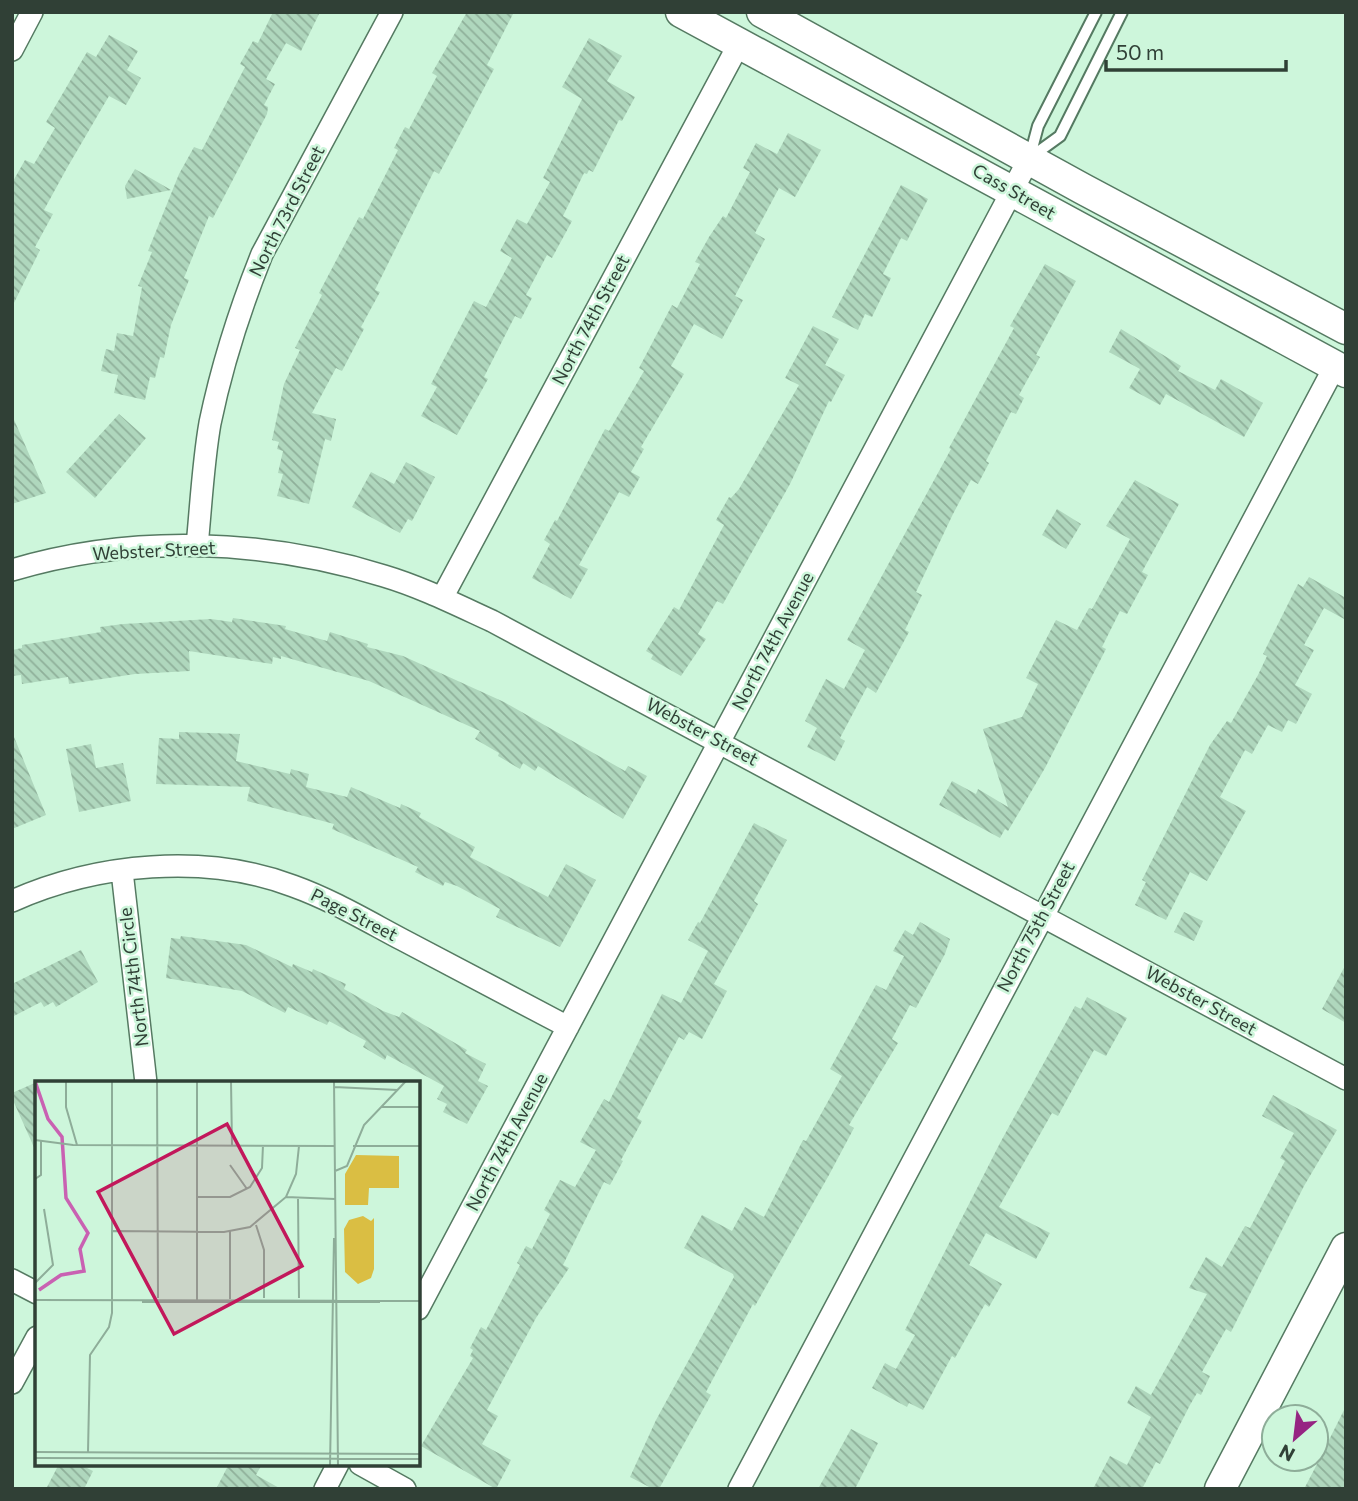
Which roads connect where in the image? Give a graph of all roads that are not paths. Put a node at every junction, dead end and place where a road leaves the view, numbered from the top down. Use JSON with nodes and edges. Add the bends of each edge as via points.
{"nodes":[{"id":1,"x":32,"y":12,"type":"edge"},
{"id":2,"x":392,"y":12,"type":"edge"},
{"id":3,"x":681,"y":12,"type":"edge"},
{"id":4,"x":762,"y":12,"type":"edge"},
{"id":5,"x":1096,"y":12,"type":"edge"},
{"id":6,"x":1122,"y":12,"type":"edge"},
{"id":7,"x":740,"y":42,"type":"junction"},
{"id":8,"x":12,"y":50,"type":"edge"},
{"id":9,"x":1029,"y":159,"type":"junction"},
{"id":10,"x":1012,"y":191,"type":"junction"},
{"id":11,"x":1346,"y":329,"type":"edge"},
{"id":12,"x":1340,"y":369,"type":"edge"},
{"id":13,"x":197,"y":546,"type":"junction"},
{"id":14,"x":12,"y":570,"type":"edge"},
{"id":15,"x":442,"y":598,"type":"junction"},
{"id":16,"x":720,"y":741,"type":"junction"},
{"id":17,"x":122,"y":871,"type":"junction"},
{"id":18,"x":12,"y":901,"type":"edge"},
{"id":19,"x":1042,"y":914,"type":"junction"},
{"id":20,"x":568,"y":1027,"type":"junction"},
{"id":21,"x":1346,"y":1079,"type":"edge"},
{"id":22,"x":146,"y":1081,"type":"edge"},
{"id":23,"x":1346,"y":1248,"type":"edge"},
{"id":24,"x":12,"y":1280,"type":"edge"},
{"id":25,"x":35,"y":1292,"type":"edge"},
{"id":26,"x":420,"y":1305,"type":"edge"},
{"id":27,"x":35,"y":1341,"type":"edge"},
{"id":28,"x":13,"y":1380,"type":"edge"},
{"id":29,"x":337,"y":1466,"type":"edge"},
{"id":30,"x":363,"y":1466,"type":"edge"},
{"id":31,"x":325,"y":1489,"type":"edge"},
{"id":32,"x":405,"y":1489,"type":"edge"},
{"id":33,"x":739,"y":1489,"type":"edge"},
{"id":34,"x":1220,"y":1489,"type":"edge"}],
"edges":[{"from":1,"to":8,"type":"street"},
{"from":2,"to":13,"type":"street","name":"North 73rd Street","via":[[262,254],[247,293],[229,344],[210,425]]},
{"from":3,"to":7,"type":"main road","name":"Cass Street"},
{"from":4,"to":9,"type":"main road","name":"Cass Street"},
{"from":5,"to":9,"type":"lane","via":[[1038,126]]},
{"from":6,"to":9,"type":"lane","via":[[1060,136]]},
{"from":7,"to":10,"type":"main road","name":"Cass Street"},
{"from":7,"to":15,"type":"street","name":"North 74th Street"},
{"from":9,"to":10,"type":"street","name":"North 74th Avenue"},
{"from":9,"to":11,"type":"main road","name":"Cass Street"},
{"from":10,"to":12,"type":"main road","name":"Cass Street"},
{"from":10,"to":16,"type":"street","name":"North 74th Avenue"},
{"from":12,"to":19,"type":"street","name":"North 75th Street"},
{"from":13,"to":14,"type":"street","name":"Webster Street","via":[[117,548]]},
{"from":13,"to":15,"type":"street","name":"Webster Street","via":[[323,559]]},
{"from":15,"to":16,"type":"street","name":"Webster Street"},
{"from":16,"to":19,"type":"street","name":"Webster Street"},
{"from":16,"to":20,"type":"street","name":"North 74th Avenue"},
{"from":17,"to":18,"type":"street","via":[[81,877]]},
{"from":17,"to":20,"type":"street","name":"Page Street","via":[[211,868],[292,885]]},
{"from":17,"to":22,"type":"street","name":"North 74th Circle"},
{"from":19,"to":21,"type":"street","name":"Webster Street"},
{"from":19,"to":33,"type":"street","name":"North 75th Street"},
{"from":20,"to":26,"type":"street","name":"North 74th Avenue"},
{"from":23,"to":34,"type":"main road"},
{"from":24,"to":25,"type":"street"},
{"from":27,"to":28,"type":"street"},
{"from":29,"to":31,"type":"street"},
{"from":30,"to":32,"type":"street"}]}
